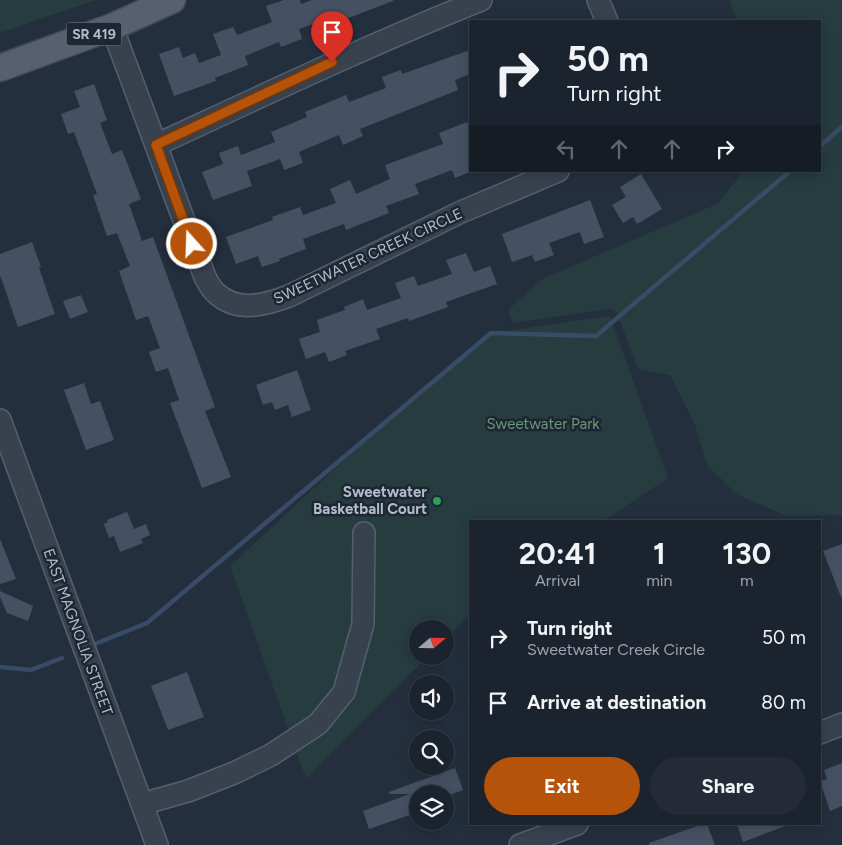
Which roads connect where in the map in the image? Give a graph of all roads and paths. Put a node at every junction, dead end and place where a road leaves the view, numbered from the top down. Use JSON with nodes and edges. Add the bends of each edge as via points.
{"nodes":[{"id":1,"x":172,"y":0,"type":"edge"},
{"id":2,"x":481,"y":0,"type":"edge"},
{"id":3,"x":598,"y":0,"type":"edge"},
{"id":4,"x":607,"y":20,"type":"edge"},
{"id":5,"x":112,"y":27,"type":"junction"},
{"id":6,"x":0,"y":68,"type":"edge"},
{"id":7,"x":156,"y":145,"type":"junction"},
{"id":8,"x":556,"y":172,"type":"edge"},
{"id":9,"x":0,"y":420,"type":"edge"},
{"id":10,"x":364,"y":532,"type":"dead end"},
{"id":11,"x":842,"y":724,"type":"edge"},
{"id":12,"x":821,"y":733,"type":"edge"},
{"id":13,"x":142,"y":804,"type":"junction"},
{"id":14,"x":573,"y":825,"type":"edge"},
{"id":15,"x":157,"y":845,"type":"edge"},
{"id":16,"x":520,"y":845,"type":"edge"}],
"edges":[{"from":1,"to":5,"type":"main road","number":"SR 419"},
{"from":2,"to":7,"type":"street","via":[[341,59]]},
{"from":3,"to":4,"type":"street"},
{"from":5,"to":6,"type":"main road","number":"SR 419"},
{"from":5,"to":7,"type":"street","name":"SWEETWATER CREEK CIRCLE"},
{"from":7,"to":8,"type":"street","name":"SWEETWATER CREEK CIRCLE","via":[[205,277],[216,293],[230,303],[249,306],[268,304],[289,296],[461,212]]},
{"from":9,"to":13,"type":"street","name":"EAST MAGNOLIA STREET"},
{"from":10,"to":13,"type":"street","via":[[363,624],[344,692],[318,724],[271,755],[234,773]]},
{"from":11,"to":12,"type":"street"},
{"from":13,"to":15,"type":"street","name":"EAST MAGNOLIA STREET"},
{"from":14,"to":16,"type":"street"}]}
